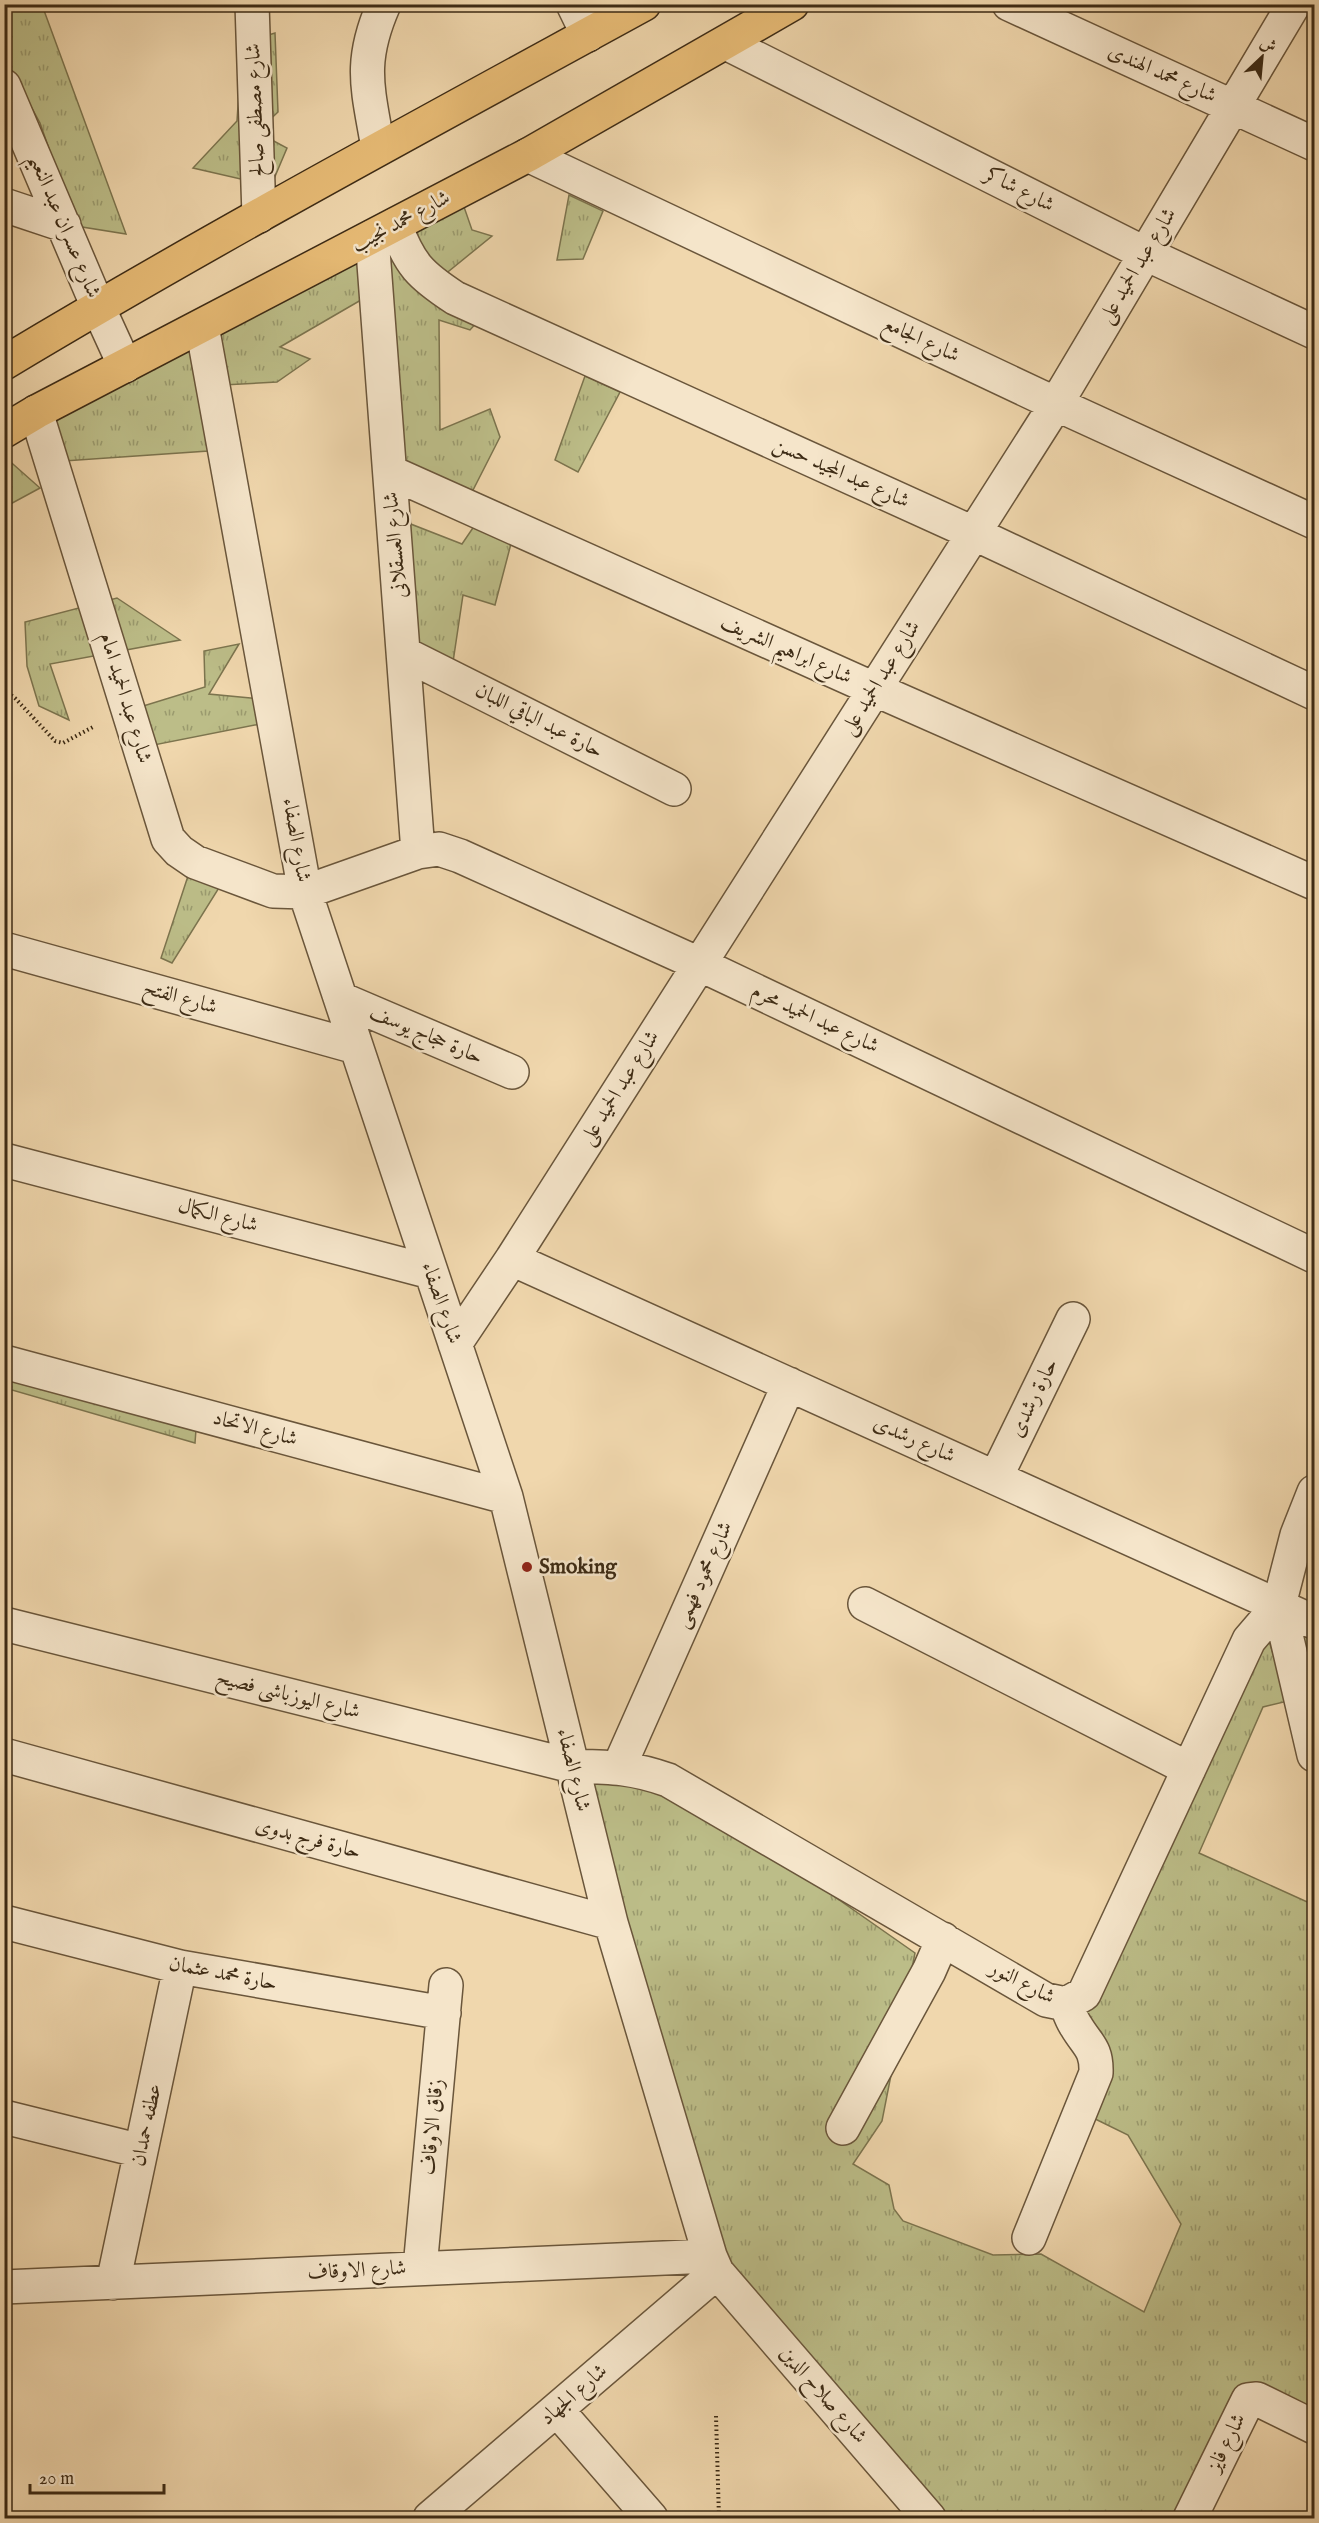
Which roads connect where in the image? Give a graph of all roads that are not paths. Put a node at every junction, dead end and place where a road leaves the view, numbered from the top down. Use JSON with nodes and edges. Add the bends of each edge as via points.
{"nodes":[{"id":1,"x":252,"y":4,"type":"edge"},
{"id":2,"x":384,"y":4,"type":"edge"},
{"id":3,"x":573,"y":4,"type":"edge"},
{"id":4,"x":644,"y":4,"type":"edge"},
{"id":5,"x":792,"y":4,"type":"edge"},
{"id":6,"x":1010,"y":4,"type":"edge"},
{"id":7,"x":1294,"y":4,"type":"edge"},
{"id":8,"x":588,"y":35,"type":"junction"},
{"id":9,"x":726,"y":44,"type":"junction"},
{"id":10,"x":4,"y":86,"type":"edge"},
{"id":11,"x":1234,"y":106,"type":"junction"},
{"id":12,"x":1314,"y":144,"type":"edge"},
{"id":13,"x":378,"y":148,"type":"junction"},
{"id":14,"x":528,"y":155,"type":"junction"},
{"id":15,"x":4,"y":205,"type":"edge"},
{"id":16,"x":259,"y":216,"type":"junction"},
{"id":17,"x":64,"y":225,"type":"junction"},
{"id":18,"x":383,"y":231,"type":"junction"},
{"id":19,"x":1146,"y":254,"type":"junction"},
{"id":20,"x":98,"y":307,"type":"junction"},
{"id":21,"x":202,"y":326,"type":"junction"},
{"id":22,"x":1314,"y":332,"type":"edge"},
{"id":23,"x":4,"y":363,"type":"edge"},
{"id":24,"x":125,"y":366,"type":"junction"},
{"id":25,"x":1056,"y":404,"type":"junction"},
{"id":26,"x":36,"y":412,"type":"junction"},
{"id":27,"x":4,"y":431,"type":"edge"},
{"id":28,"x":390,"y":472,"type":"junction"},
{"id":29,"x":1314,"y":522,"type":"edge"},
{"id":30,"x":973,"y":533,"type":"junction"},
{"id":31,"x":405,"y":654,"type":"junction"},
{"id":32,"x":873,"y":689,"type":"junction"},
{"id":33,"x":1314,"y":693,"type":"edge"},
{"id":34,"x":674,"y":789,"type":"dead end"},
{"id":35,"x":418,"y":852,"type":"junction"},
{"id":36,"x":1314,"y":883,"type":"edge"},
{"id":37,"x":305,"y":892,"type":"junction"},
{"id":38,"x":4,"y":949,"type":"edge"},
{"id":39,"x":699,"y":964,"type":"junction"},
{"id":40,"x":341,"y":999,"type":"junction"},
{"id":41,"x":356,"y":1047,"type":"junction"},
{"id":42,"x":512,"y":1072,"type":"dead end"},
{"id":43,"x":4,"y":1160,"type":"edge"},
{"id":44,"x":1314,"y":1256,"type":"edge"},
{"id":45,"x":512,"y":1259,"type":"junction"},
{"id":46,"x":430,"y":1272,"type":"junction"},
{"id":47,"x":1072,"y":1319,"type":"dead end"},
{"id":48,"x":455,"y":1344,"type":"junction"},
{"id":49,"x":4,"y":1362,"type":"edge"},
{"id":50,"x":789,"y":1384,"type":"junction"},
{"id":51,"x":996,"y":1477,"type":"junction"},
{"id":52,"x":1314,"y":1492,"type":"edge"},
{"id":53,"x":506,"y":1497,"type":"junction"},
{"id":54,"x":865,"y":1604,"type":"dead end"},
{"id":55,"x":1279,"y":1605,"type":"junction"},
{"id":56,"x":1314,"y":1622,"type":"edge"},
{"id":57,"x":4,"y":1624,"type":"edge"},
{"id":58,"x":4,"y":1755,"type":"edge"},
{"id":59,"x":1314,"y":1755,"type":"edge"},
{"id":60,"x":572,"y":1766,"type":"junction"},
{"id":61,"x":619,"y":1767,"type":"junction"},
{"id":62,"x":1189,"y":1769,"type":"junction"},
{"id":63,"x":4,"y":1922,"type":"edge"},
{"id":64,"x":611,"y":1923,"type":"junction"},
{"id":65,"x":943,"y":1939,"type":"junction"},
{"id":66,"x":180,"y":1967,"type":"junction"},
{"id":67,"x":445,"y":1999,"type":"joint"},
{"id":68,"x":1066,"y":2004,"type":"junction"},
{"id":69,"x":4,"y":2117,"type":"edge"},
{"id":70,"x":843,"y":2128,"type":"dead end"},
{"id":71,"x":141,"y":2151,"type":"junction"},
{"id":72,"x":1029,"y":2238,"type":"dead end"},
{"id":73,"x":714,"y":2264,"type":"junction"},
{"id":74,"x":420,"y":2268,"type":"junction"},
{"id":75,"x":113,"y":2283,"type":"junction"},
{"id":76,"x":4,"y":2287,"type":"edge"},
{"id":77,"x":557,"y":2410,"type":"junction"},
{"id":78,"x":1314,"y":2427,"type":"edge"},
{"id":79,"x":430,"y":2518,"type":"edge"},
{"id":80,"x":651,"y":2518,"type":"edge"},
{"id":81,"x":929,"y":2518,"type":"edge"},
{"id":82,"x":1190,"y":2518,"type":"edge"}],
"edges":[{"from":1,"to":16,"type":"street","name":"شارع مصطفى صالح"},
{"from":2,"to":13,"type":"street","via":[[367,53],[366,76]]},
{"from":3,"to":8,"type":"street"},
{"from":4,"to":8,"type":"main road"},
{"from":5,"to":9,"type":"main road","name":"شارع محمد نجيب"},
{"from":6,"to":11,"type":"street","name":"شارع محمد الهندى"},
{"from":7,"to":11,"type":"street","name":"شارع عبد الحميد على"},
{"from":8,"to":13,"type":"main road"},
{"from":9,"to":14,"type":"main road","name":"شارع محمد نجيب"},
{"from":9,"to":19,"type":"street","name":"شارع شاكر"},
{"from":10,"to":17,"type":"street","name":"شارع عسران عبد النعيم"},
{"from":11,"to":12,"type":"street","name":"شارع محمد الهندى"},
{"from":11,"to":19,"type":"street","name":"شارع عبد الحميد على"},
{"from":13,"to":16,"type":"main road"},
{"from":14,"to":18,"type":"main road","name":"شارع محمد نجيب"},
{"from":14,"to":25,"type":"street","name":"شارع الجامع"},
{"from":15,"to":17,"type":"street"},
{"from":16,"to":20,"type":"main road"},
{"from":17,"to":20,"type":"street","name":"شارع عسران عبد النعيم"},
{"from":18,"to":21,"type":"main road","name":"شارع محمد نجيب"},
{"from":18,"to":28,"type":"street","name":"شارع العسقلانى"},
{"from":18,"to":30,"type":"street","name":"شارع عبد المجيد حسن","via":[[427,280],[455,298]]},
{"from":19,"to":22,"type":"street","name":"شارع شاكر"},
{"from":19,"to":25,"type":"street","name":"شارع عبد الحميد على"},
{"from":20,"to":23,"type":"main road"},
{"from":20,"to":24,"type":"street","name":"شارع عسران عبد النعيم"},
{"from":21,"to":24,"type":"main road","name":"شارع محمد نجيب"},
{"from":21,"to":37,"type":"street","name":"شارع الصفاء"},
{"from":24,"to":26,"type":"main road","name":"شارع محمد نجيب"},
{"from":25,"to":29,"type":"street","name":"شارع الجامع"},
{"from":25,"to":30,"type":"street","name":"شارع عبد الحميد على"},
{"from":26,"to":27,"type":"main road","name":"شارع محمد نجيب"},
{"from":26,"to":37,"type":"street","name":"شارع عبد الحميد امام","via":[[168,839],[195,862],[273,891]]},
{"from":28,"to":31,"type":"street","name":"شارع العسقلانى"},
{"from":28,"to":32,"type":"street","name":"شارع ابراهيم الشريف"},
{"from":30,"to":32,"type":"street","name":"شارع عبد الحميد على"},
{"from":30,"to":33,"type":"street","name":"شارع عبد المجيد حسن"},
{"from":31,"to":34,"type":"street","name":"حارة عبد الباقي اللبان"},
{"from":31,"to":35,"type":"street","name":"شارع العسقلانى"},
{"from":32,"to":36,"type":"street","name":"شارع ابراهيم الشريف"},
{"from":32,"to":39,"type":"street","name":"شارع عبد الحميد على"},
{"from":35,"to":37,"type":"street","name":"شارع عبد الحميد محرم"},
{"from":35,"to":39,"type":"street","name":"شارع عبد الحميد محرم","via":[[439,849],[460,856]]},
{"from":37,"to":40,"type":"street","name":"شارع الصفاء"},
{"from":38,"to":41,"type":"street","name":"شارع الفتح"},
{"from":39,"to":44,"type":"street","name":"شارع عبد الحميد محرم"},
{"from":39,"to":45,"type":"street","name":"شارع عبد الحميد على"},
{"from":40,"to":41,"type":"street","name":"شارع الصفاء"},
{"from":40,"to":42,"type":"street","name":"حارة حجاج يوسف"},
{"from":41,"to":46,"type":"street","name":"شارع الصفاء"},
{"from":43,"to":46,"type":"street","name":"شارع الكمال"},
{"from":45,"to":48,"type":"street","name":"شارع عبد الحميد على"},
{"from":45,"to":50,"type":"street","name":"شارع رشدى"},
{"from":46,"to":48,"type":"street","name":"شارع الصفاء"},
{"from":47,"to":51,"type":"street","name":"حارة رشدى"},
{"from":48,"to":53,"type":"street","name":"شارع الصفاء"},
{"from":49,"to":53,"type":"street","name":"شارع الاتحاد"},
{"from":50,"to":51,"type":"street","name":"شارع رشدى"},
{"from":50,"to":61,"type":"street","name":"شارع محمود فهمى"},
{"from":51,"to":55,"type":"street","name":"شارع رشدى"},
{"from":52,"to":55,"type":"street","via":[[1297,1535]]},
{"from":53,"to":60,"type":"street","name":"شارع الصفاء"},
{"from":54,"to":62,"type":"street"},
{"from":55,"to":56,"type":"street","name":"شارع رشدى"},
{"from":55,"to":59,"type":"street"},
{"from":55,"to":62,"type":"street","name":"شارع النور","via":[[1249,1640]]},
{"from":57,"to":60,"type":"street","name":"شارع اليوزباشى فصيح"},
{"from":58,"to":64,"type":"street","name":"حارة فرج بدوى"},
{"from":60,"to":61,"type":"street","name":"شارع النور"},
{"from":60,"to":64,"type":"street","name":"شارع الصفاء"},
{"from":61,"to":65,"type":"street","name":"شارع النور","via":[[668,1780]]},
{"from":62,"to":68,"type":"street","name":"شارع النور","via":[[1084,1994]]},
{"from":63,"to":66,"type":"street","name":"حارة محمد عثمان"},
{"from":64,"to":73,"type":"street","name":"شارع الصفاء"},
{"from":65,"to":68,"type":"street","name":"شارع النور","via":[[1046,2000]]},
{"from":65,"to":70,"type":"street"},
{"from":66,"to":67,"type":"street","name":"حارة محمد عثمان"},
{"from":66,"to":71,"type":"street","name":"عطفه حمدان"},
{"from":67,"to":74,"type":"street","name":"زقاق الاوقاف"},
{"from":68,"to":72,"type":"street","via":[[1097,2059],[1096,2073]]},
{"from":69,"to":71,"type":"street"},
{"from":71,"to":75,"type":"street","name":"عطفه حمدان"},
{"from":73,"to":74,"type":"street","name":"شارع الاوقاف"},
{"from":73,"to":77,"type":"street","name":"شارع الجهاد"},
{"from":73,"to":81,"type":"street","name":"شارع صلاح الدين"},
{"from":74,"to":75,"type":"street","name":"شارع الاوقاف"},
{"from":75,"to":76,"type":"street","name":"شارع الاوقاف"},
{"from":77,"to":79,"type":"street","name":"شارع الجهاد"},
{"from":77,"to":80,"type":"street"},
{"from":78,"to":82,"type":"street","name":"شارع فايز","via":[[1257,2399],[1248,2400]]}]}
